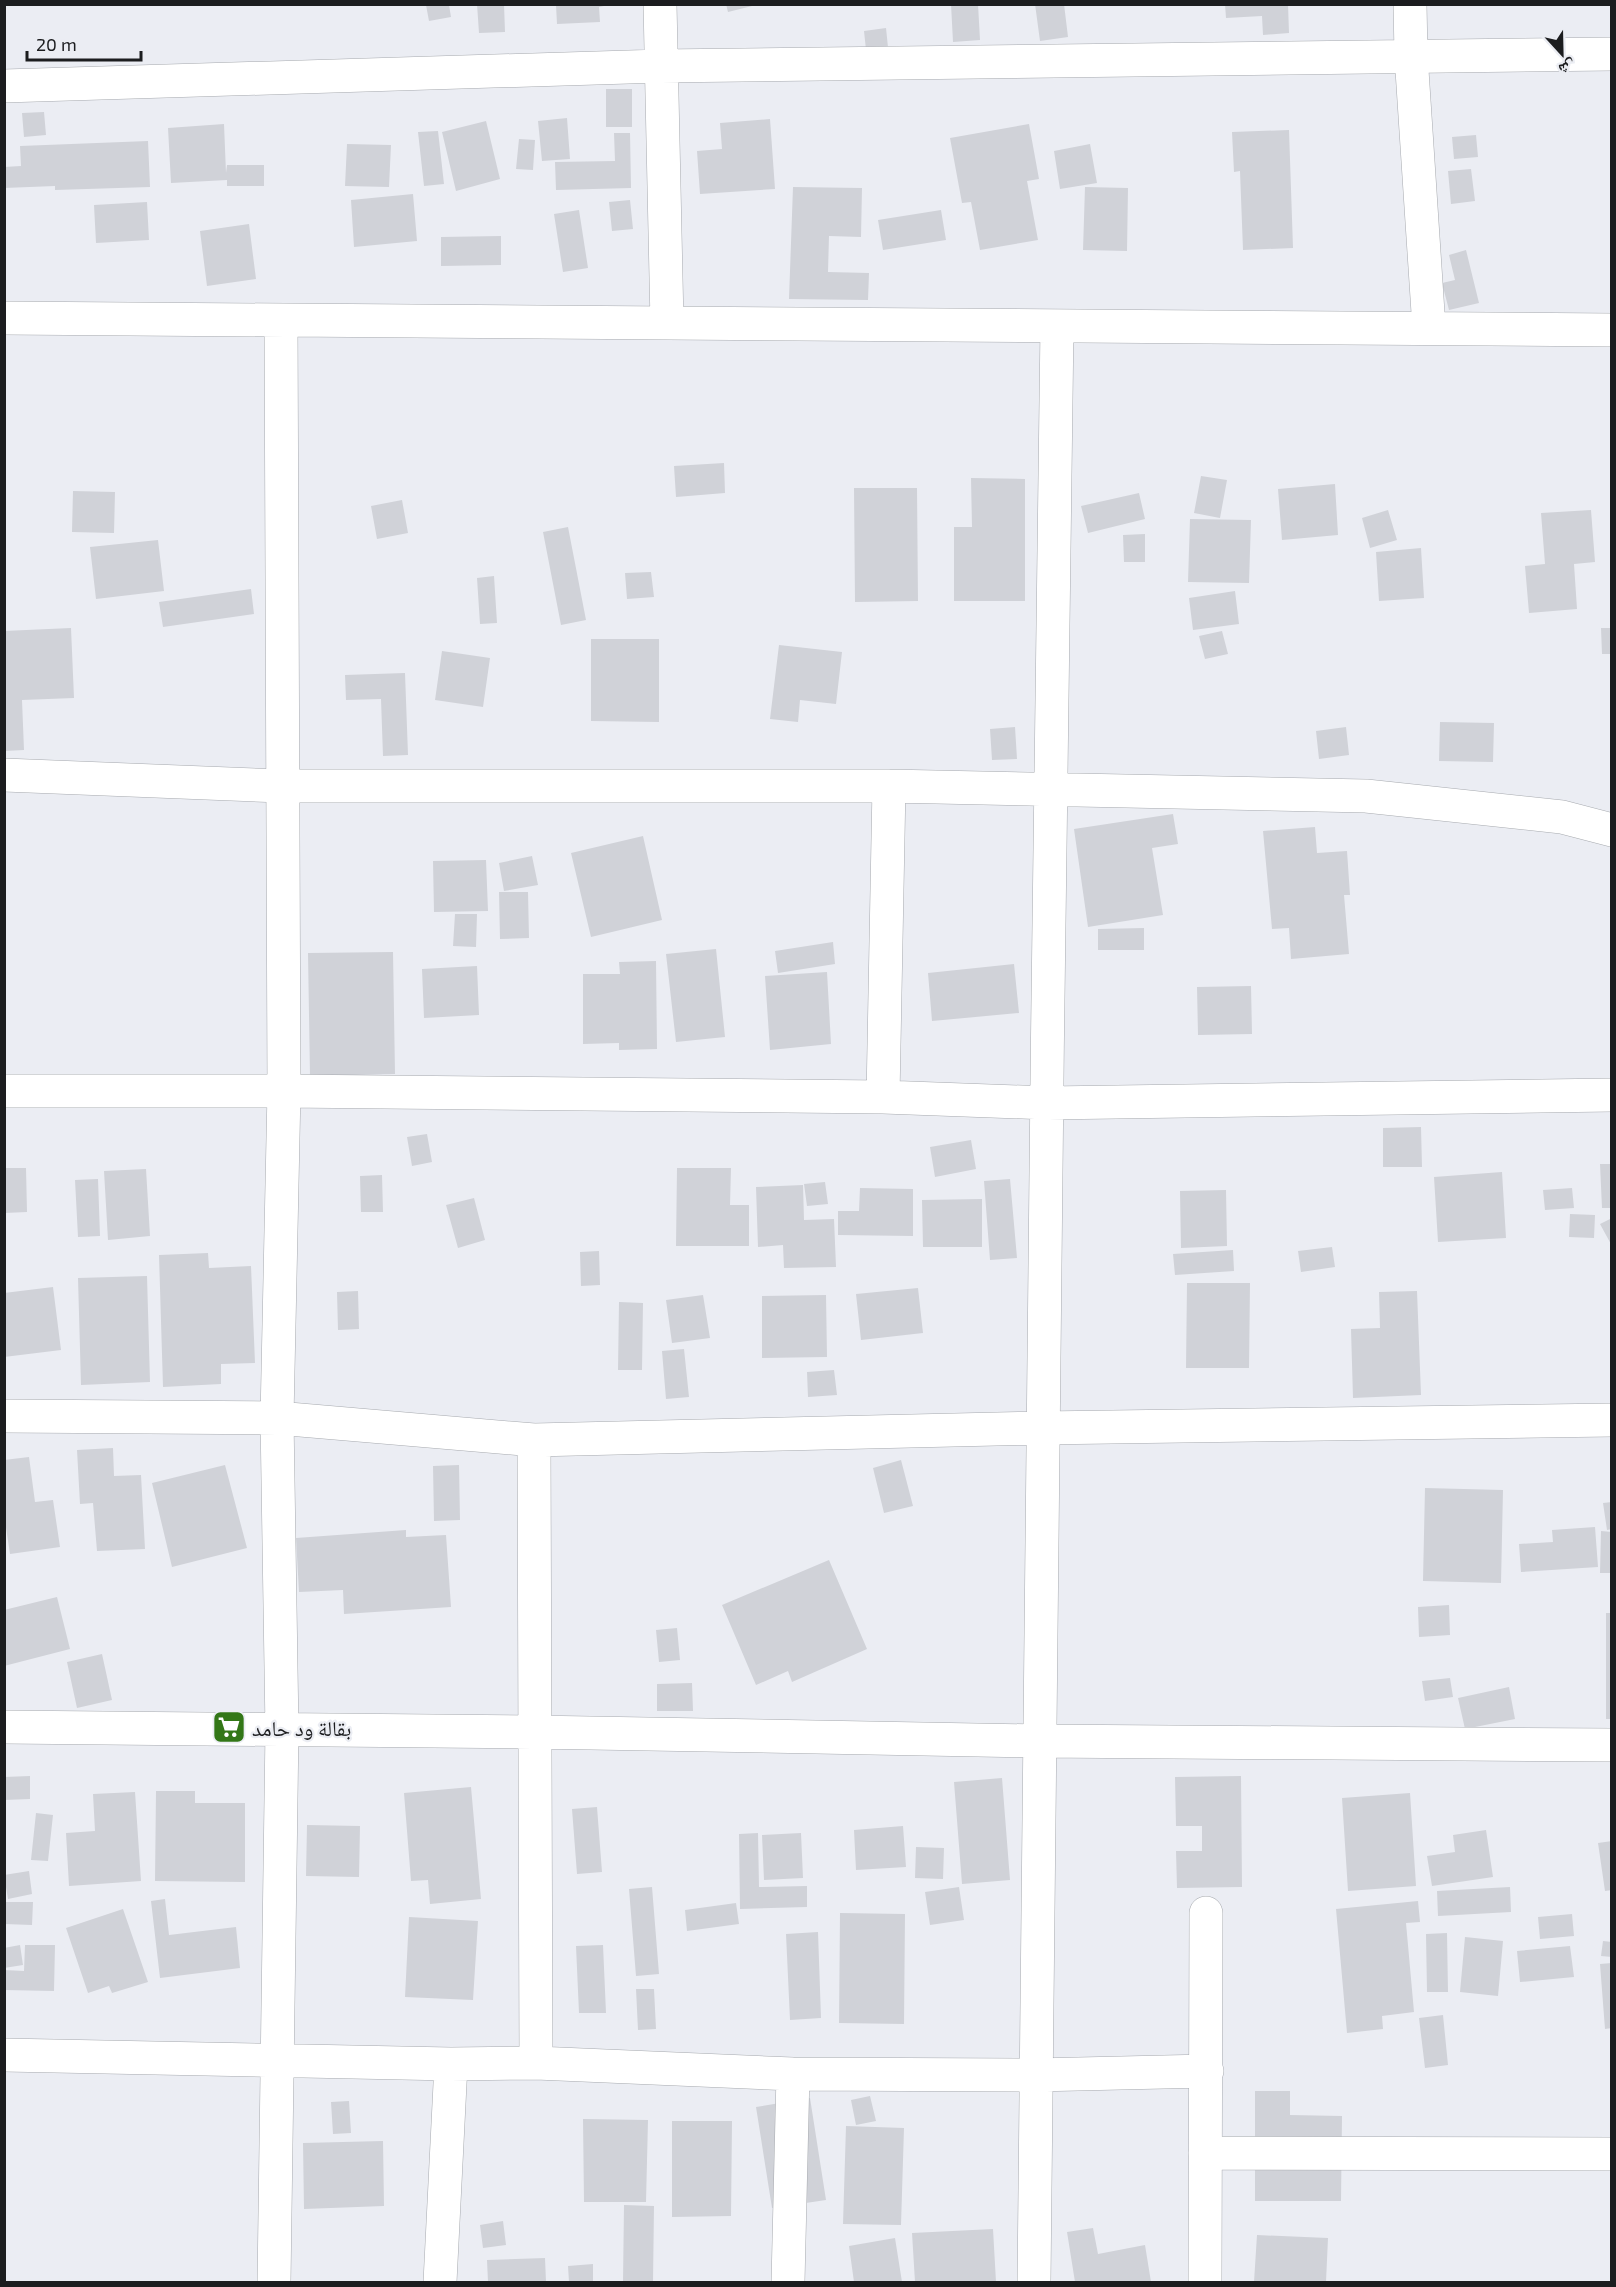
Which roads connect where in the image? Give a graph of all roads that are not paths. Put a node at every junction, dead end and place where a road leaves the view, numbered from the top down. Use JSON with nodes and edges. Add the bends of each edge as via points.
{"nodes":[{"id":1,"x":660,"y":4,"type":"edge"},
{"id":2,"x":1410,"y":4,"type":"edge"},
{"id":3,"x":1611,"y":54,"type":"edge"},
{"id":4,"x":1411,"y":55,"type":"junction"},
{"id":5,"x":661,"y":66,"type":"junction"},
{"id":6,"x":4,"y":86,"type":"edge"},
{"id":7,"x":4,"y":318,"type":"edge"},
{"id":8,"x":281,"y":320,"type":"junction"},
{"id":9,"x":667,"y":323,"type":"junction"},
{"id":10,"x":1057,"y":326,"type":"junction"},
{"id":11,"x":1429,"y":328,"type":"junction"},
{"id":12,"x":1611,"y":330,"type":"edge"},
{"id":13,"x":4,"y":775,"type":"edge"},
{"id":14,"x":281,"y":786,"type":"junction"},
{"id":15,"x":889,"y":786,"type":"junction"},
{"id":16,"x":1052,"y":788,"type":"junction"},
{"id":17,"x":1611,"y":830,"type":"edge"},
{"id":18,"x":4,"y":1091,"type":"edge"},
{"id":19,"x":284,"y":1091,"type":"junction"},
{"id":20,"x":1611,"y":1095,"type":"edge"},
{"id":21,"x":884,"y":1097,"type":"junction"},
{"id":22,"x":1048,"y":1103,"type":"junction"},
{"id":23,"x":4,"y":1416,"type":"edge"},
{"id":24,"x":276,"y":1418,"type":"junction"},
{"id":25,"x":1611,"y":1420,"type":"edge"},
{"id":26,"x":1041,"y":1428,"type":"junction"},
{"id":27,"x":534,"y":1440,"type":"junction"},
{"id":28,"x":4,"y":1727,"type":"edge"},
{"id":29,"x":282,"y":1730,"type":"junction"},
{"id":30,"x":533,"y":1732,"type":"junction"},
{"id":31,"x":1038,"y":1741,"type":"junction"},
{"id":32,"x":1611,"y":1745,"type":"edge"},
{"id":33,"x":1206,"y":1913,"type":"dead end"},
{"id":34,"x":4,"y":2055,"type":"edge"},
{"id":35,"x":277,"y":2059,"type":"junction"},
{"id":36,"x":536,"y":2063,"type":"junction"},
{"id":37,"x":451,"y":2064,"type":"junction"},
{"id":38,"x":1207,"y":2071,"type":"junction"},
{"id":39,"x":793,"y":2074,"type":"junction"},
{"id":40,"x":1035,"y":2075,"type":"junction"},
{"id":41,"x":1204,"y":2153,"type":"junction"},
{"id":42,"x":1611,"y":2154,"type":"edge"},
{"id":43,"x":274,"y":2283,"type":"edge"},
{"id":44,"x":440,"y":2283,"type":"edge"},
{"id":45,"x":788,"y":2283,"type":"edge"},
{"id":46,"x":1034,"y":2283,"type":"edge"},
{"id":47,"x":1205,"y":2283,"type":"edge"}],
"edges":[{"from":1,"to":5,"type":"street"},
{"from":2,"to":4,"type":"street"},
{"from":3,"to":4,"type":"street"},
{"from":4,"to":5,"type":"street"},
{"from":4,"to":11,"type":"street"},
{"from":5,"to":6,"type":"street"},
{"from":5,"to":9,"type":"street"},
{"from":7,"to":8,"type":"street"},
{"from":8,"to":9,"type":"street"},
{"from":8,"to":14,"type":"street"},
{"from":9,"to":10,"type":"street"},
{"from":10,"to":11,"type":"street"},
{"from":10,"to":16,"type":"street"},
{"from":11,"to":12,"type":"street"},
{"from":13,"to":14,"type":"street"},
{"from":14,"to":15,"type":"street"},
{"from":14,"to":19,"type":"street"},
{"from":15,"to":16,"type":"street"},
{"from":15,"to":21,"type":"street"},
{"from":16,"to":17,"type":"street","via":[[1366,796],[1562,818]]},
{"from":16,"to":22,"type":"street"},
{"from":18,"to":19,"type":"street"},
{"from":19,"to":21,"type":"street"},
{"from":19,"to":24,"type":"street"},
{"from":20,"to":22,"type":"street"},
{"from":21,"to":22,"type":"street"},
{"from":22,"to":26,"type":"street"},
{"from":23,"to":24,"type":"street"},
{"from":24,"to":27,"type":"street"},
{"from":24,"to":29,"type":"street"},
{"from":25,"to":26,"type":"street"},
{"from":26,"to":27,"type":"street"},
{"from":26,"to":31,"type":"street"},
{"from":27,"to":30,"type":"street"},
{"from":28,"to":29,"type":"street"},
{"from":29,"to":30,"type":"street"},
{"from":29,"to":35,"type":"street"},
{"from":30,"to":31,"type":"street"},
{"from":30,"to":36,"type":"street"},
{"from":31,"to":32,"type":"street"},
{"from":31,"to":40,"type":"street"},
{"from":33,"to":38,"type":"street"},
{"from":34,"to":35,"type":"street"},
{"from":35,"to":37,"type":"street"},
{"from":35,"to":43,"type":"street"},
{"from":36,"to":37,"type":"street"},
{"from":36,"to":39,"type":"street"},
{"from":37,"to":44,"type":"street"},
{"from":38,"to":40,"type":"street"},
{"from":38,"to":41,"type":"street"},
{"from":39,"to":40,"type":"street"},
{"from":39,"to":45,"type":"street"},
{"from":40,"to":46,"type":"street"},
{"from":41,"to":42,"type":"street"},
{"from":41,"to":47,"type":"street"}]}
